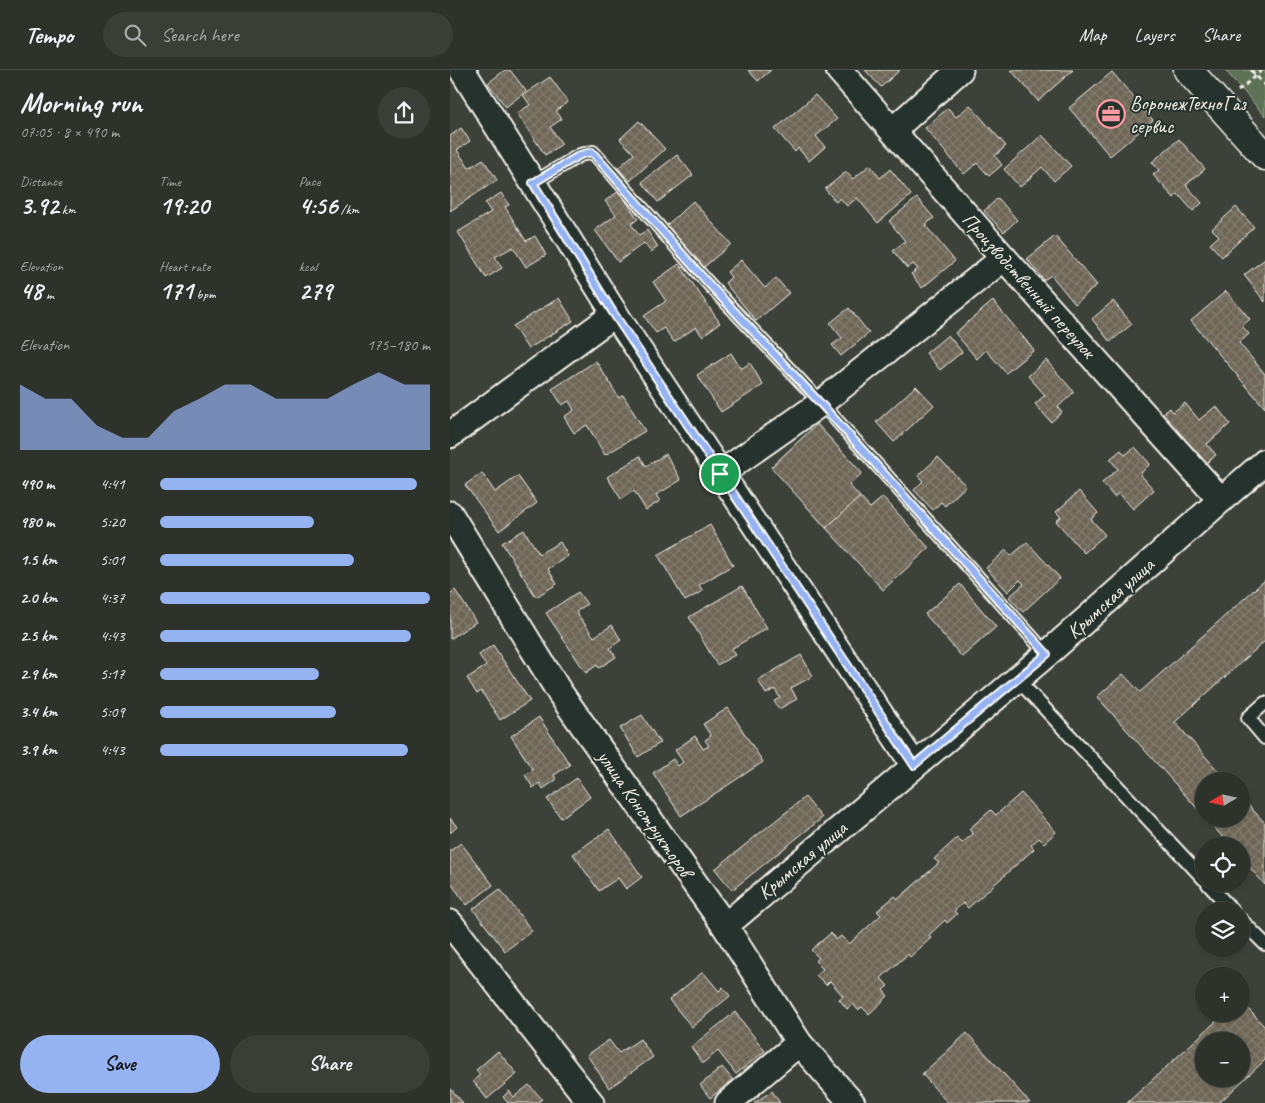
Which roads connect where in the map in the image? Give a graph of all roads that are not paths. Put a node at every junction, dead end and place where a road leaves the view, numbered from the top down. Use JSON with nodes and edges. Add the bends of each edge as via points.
{"nodes":[{"id":1,"x":462,"y":70,"type":"edge"},
{"id":2,"x":839,"y":70,"type":"edge"},
{"id":3,"x":960,"y":70,"type":"edge"},
{"id":4,"x":1188,"y":70,"type":"edge"},
{"id":5,"x":892,"y":130,"type":"junction"},
{"id":6,"x":1265,"y":156,"type":"edge"},
{"id":7,"x":533,"y":183,"type":"junction"},
{"id":8,"x":1004,"y":258,"type":"junction"},
{"id":9,"x":614,"y":314,"type":"junction"},
{"id":10,"x":821,"y":404,"type":"junction"},
{"id":11,"x":450,"y":435,"type":"edge"},
{"id":12,"x":1265,"y":462,"type":"edge"},
{"id":13,"x":720,"y":474,"type":"junction"},
{"id":14,"x":1221,"y":500,"type":"junction"},
{"id":15,"x":450,"y":514,"type":"edge"},
{"id":16,"x":1047,"y":654,"type":"junction"},
{"id":17,"x":1017,"y":679,"type":"junction"},
{"id":18,"x":1265,"y":703,"type":"edge"},
{"id":19,"x":1265,"y":738,"type":"edge"},
{"id":20,"x":914,"y":765,"type":"junction"},
{"id":21,"x":1195,"y":869,"type":"edge"},
{"id":22,"x":1215,"y":892,"type":"edge"},
{"id":23,"x":1225,"y":902,"type":"edge"},
{"id":24,"x":450,"y":924,"type":"edge"},
{"id":25,"x":725,"y":926,"type":"junction"},
{"id":26,"x":1250,"y":929,"type":"edge"},
{"id":27,"x":1265,"y":944,"type":"edge"},
{"id":28,"x":799,"y":1043,"type":"junction"},
{"id":29,"x":591,"y":1103,"type":"edge"},
{"id":30,"x":728,"y":1103,"type":"edge"},
{"id":31,"x":852,"y":1103,"type":"edge"}],
"edges":[{"from":1,"to":7,"type":"street"},
{"from":2,"to":5,"type":"street","name":"Производственный переулок"},
{"from":3,"to":5,"type":"street"},
{"from":4,"to":6,"type":"street"},
{"from":5,"to":8,"type":"street","name":"Производственный переулок"},
{"from":7,"to":9,"type":"street"},
{"from":7,"to":10,"type":"lane","via":[[580,155],[592,152]]},
{"from":8,"to":10,"type":"street"},
{"from":8,"to":14,"type":"street","name":"Производственный переулок"},
{"from":9,"to":11,"type":"street"},
{"from":9,"to":13,"type":"street"},
{"from":10,"to":13,"type":"street"},
{"from":10,"to":16,"type":"lane"},
{"from":12,"to":14,"type":"street","name":"Крымская улица"},
{"from":13,"to":20,"type":"street"},
{"from":14,"to":16,"type":"street","name":"Крымская улица"},
{"from":15,"to":25,"type":"street","name":"улица Конструкторов","via":[[560,693]]},
{"from":16,"to":17,"type":"street","name":"Крымская улица"},
{"from":17,"to":20,"type":"street","name":"Крымская улица"},
{"from":17,"to":21,"type":"lane"},
{"from":18,"to":19,"type":"lane","via":[[1248,718]]},
{"from":20,"to":25,"type":"street","name":"Крымская улица"},
{"from":22,"to":23,"type":"lane"},
{"from":24,"to":29,"type":"street"},
{"from":25,"to":28,"type":"street","name":"улица Конструкторов"},
{"from":26,"to":27,"type":"lane"},
{"from":28,"to":30,"type":"street"},
{"from":28,"to":31,"type":"street","name":"улица Конструкторов"}]}
